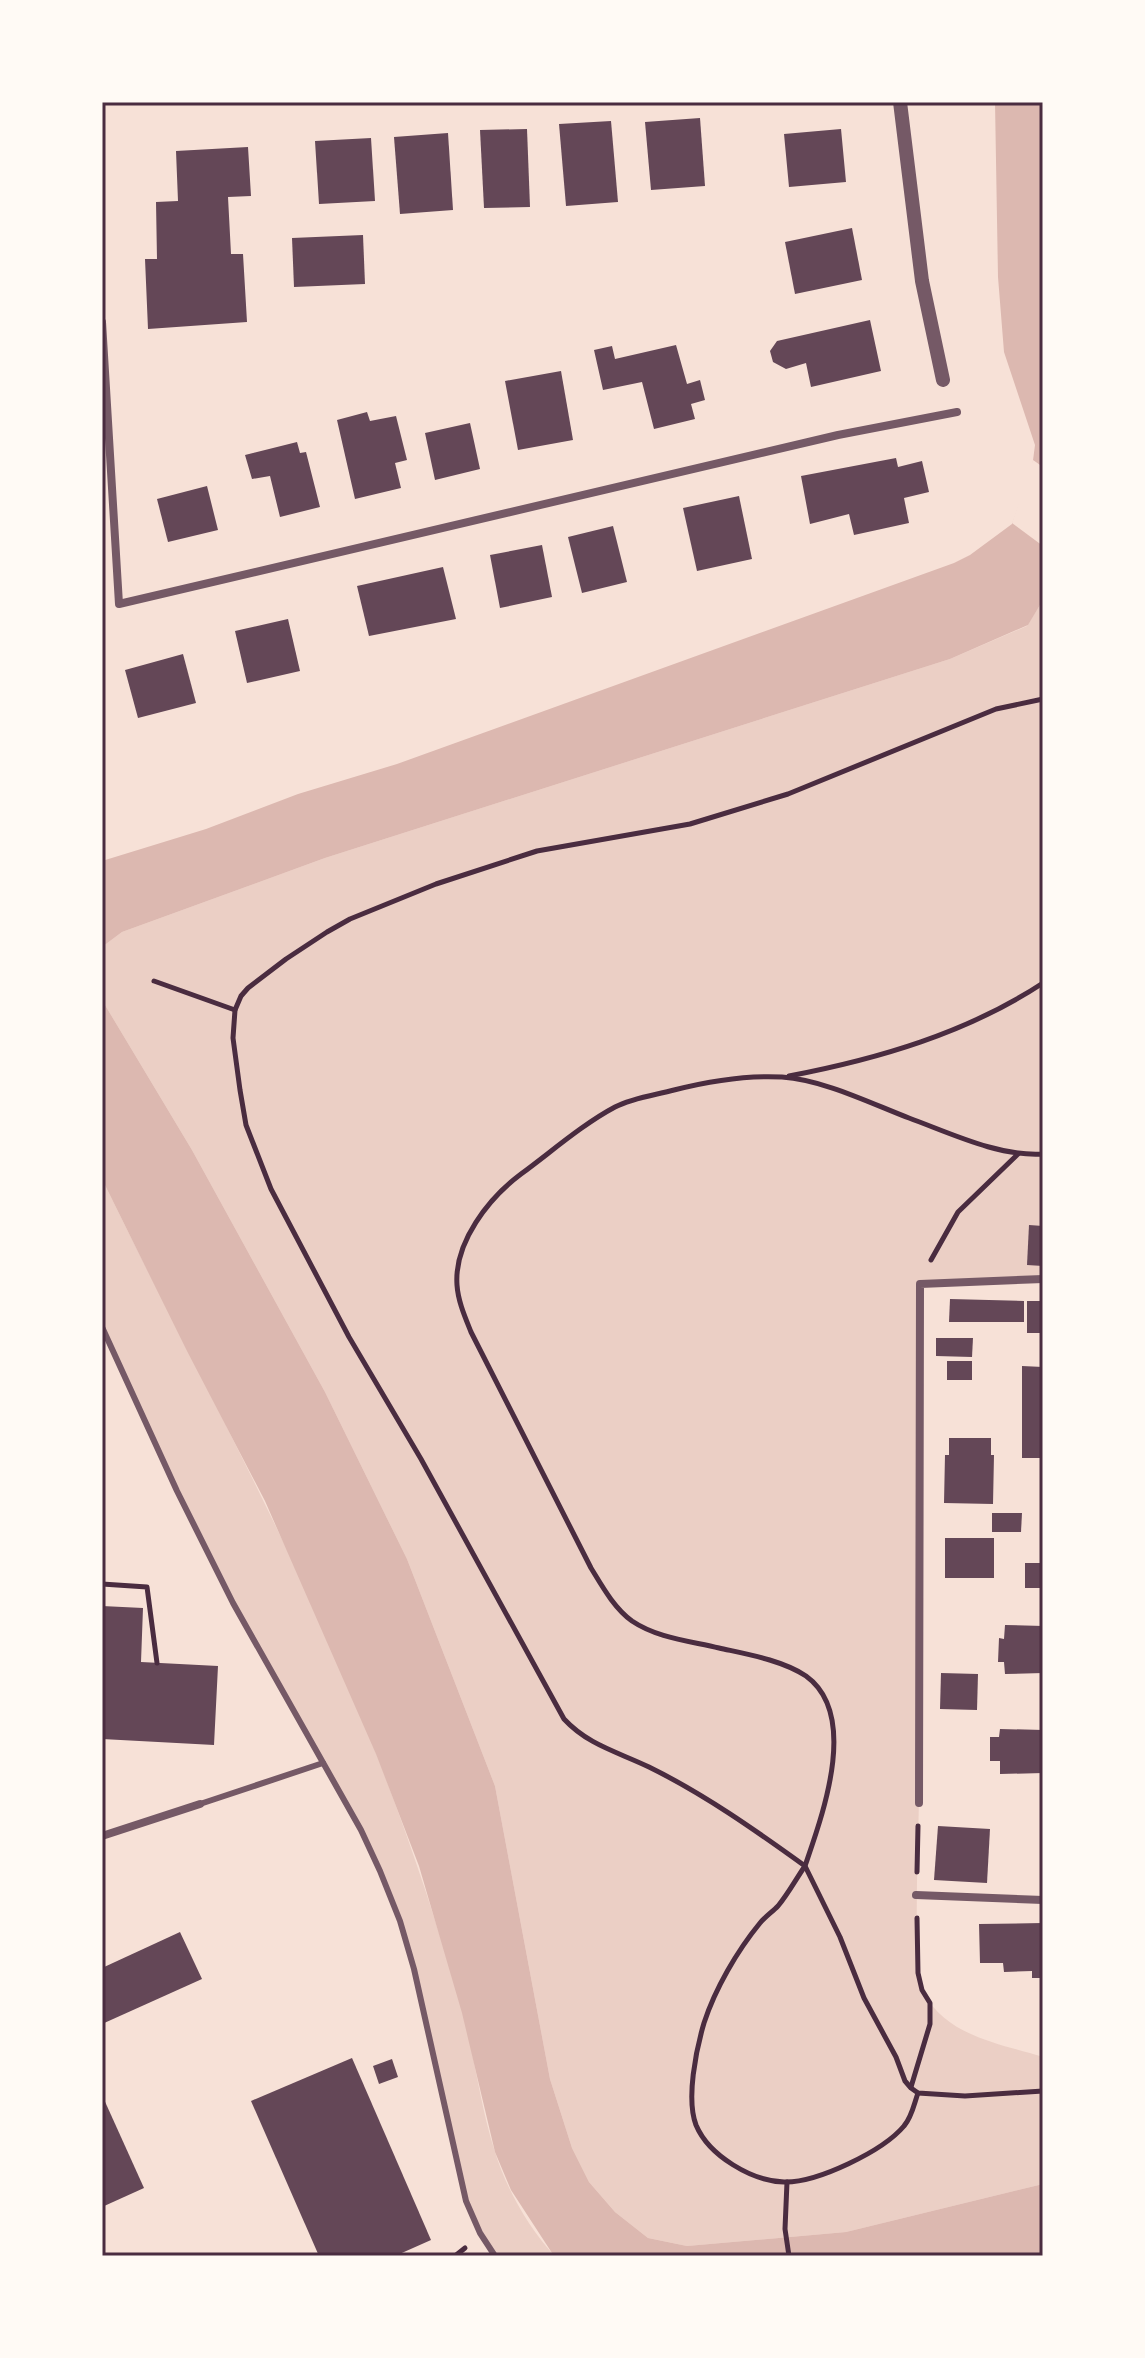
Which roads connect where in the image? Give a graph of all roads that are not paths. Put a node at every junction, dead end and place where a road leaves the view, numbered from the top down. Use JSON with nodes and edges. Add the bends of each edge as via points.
{"nodes":[{"id":1,"x":900,"y":102,"type":"edge"},
{"id":2,"x":102,"y":322,"type":"edge"},
{"id":3,"x":943,"y":380,"type":"dead end"},
{"id":4,"x":957,"y":412,"type":"dead end"},
{"id":5,"x":1043,"y":1279,"type":"edge"},
{"id":6,"x":102,"y":1327,"type":"edge"},
{"id":7,"x":323,"y":1763,"type":"junction"},
{"id":8,"x":919,"y":1803,"type":"road end"},
{"id":9,"x":200,"y":1804,"type":"joint"},
{"id":10,"x":102,"y":1836,"type":"edge"},
{"id":11,"x":916,"y":1895,"type":"road end"},
{"id":12,"x":1043,"y":1900,"type":"edge"},
{"id":13,"x":495,"y":2256,"type":"edge"}],
"edges":[{"from":1,"to":3,"type":"street","via":[[922,281]]},
{"from":2,"to":4,"type":"street","via":[[119,604],[838,435]]},
{"from":5,"to":8,"type":"street","via":[[920,1284]]},
{"from":6,"to":7,"type":"lane","via":[[207,1553]]},
{"from":7,"to":9,"type":"lane"},
{"from":7,"to":13,"type":"lane","via":[[367,1843],[400,1921],[460,2179],[480,2233]]},
{"from":9,"to":10,"type":"street"},
{"from":11,"to":12,"type":"street"}]}
